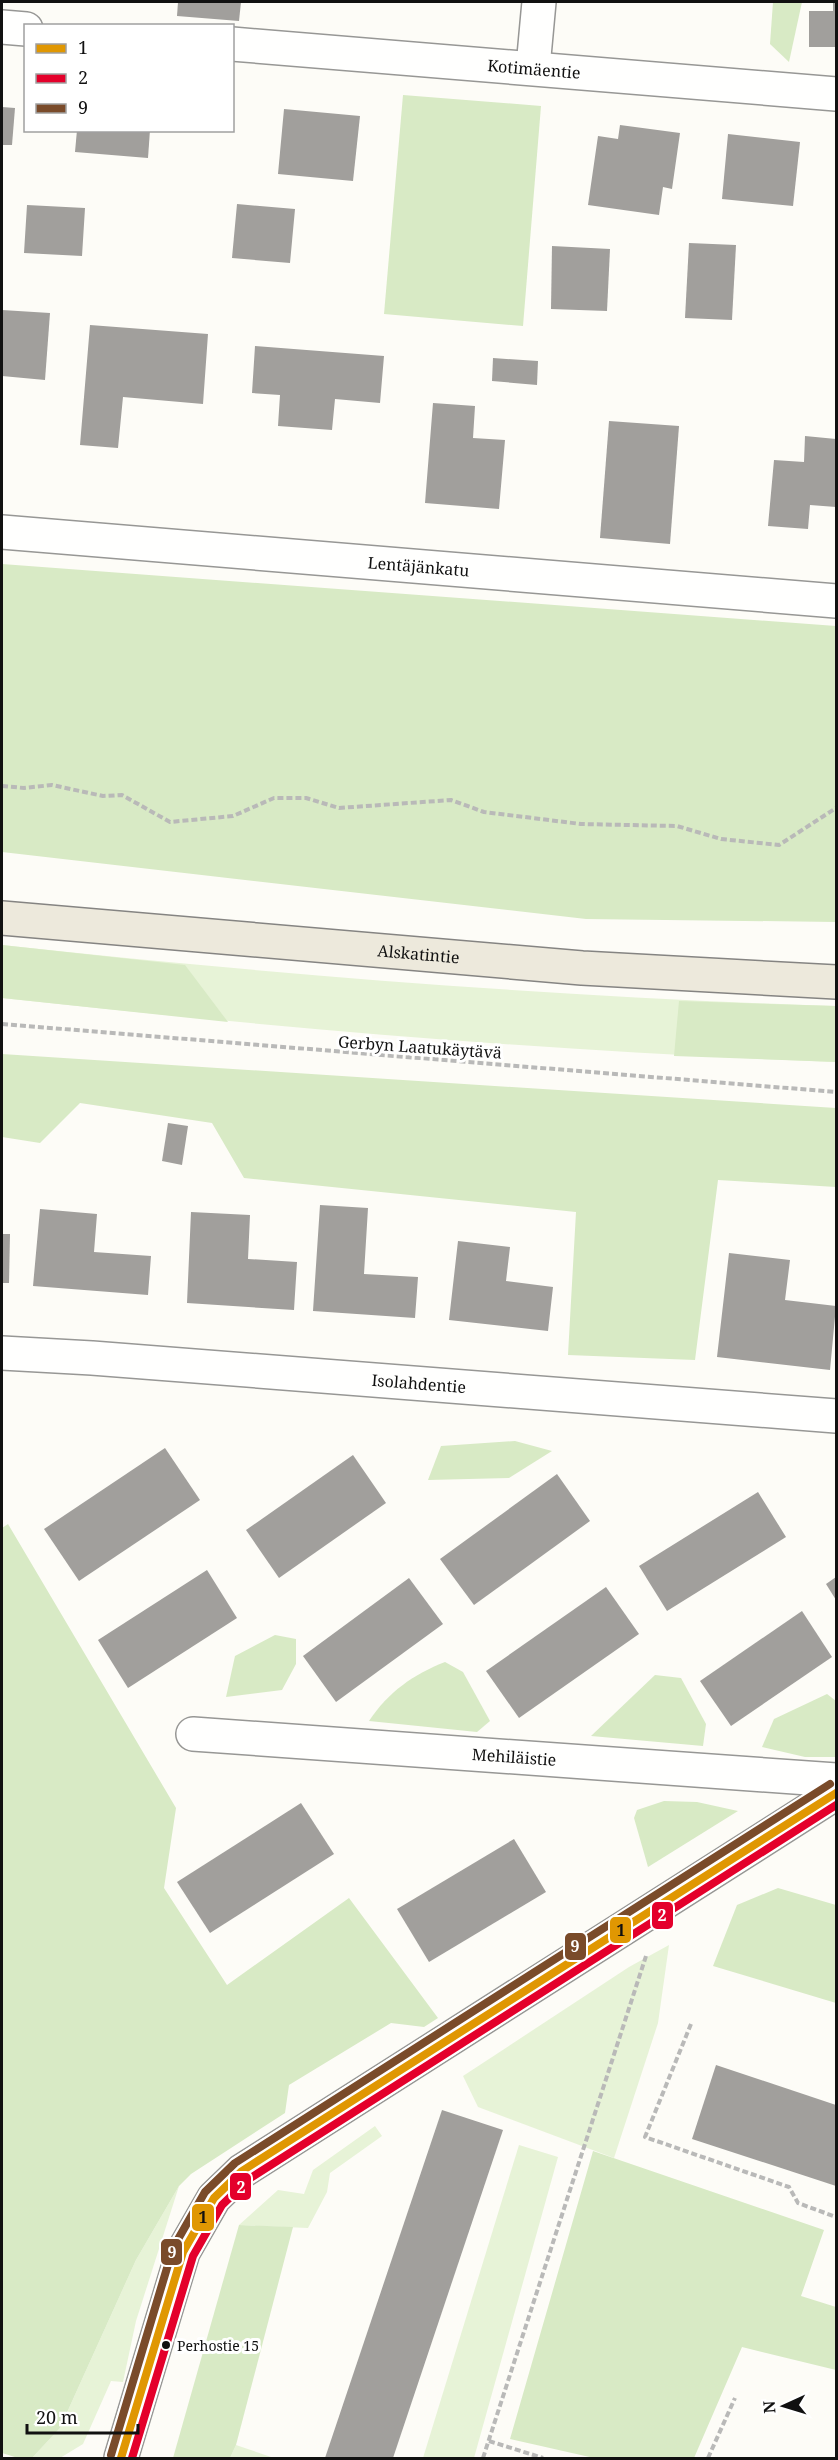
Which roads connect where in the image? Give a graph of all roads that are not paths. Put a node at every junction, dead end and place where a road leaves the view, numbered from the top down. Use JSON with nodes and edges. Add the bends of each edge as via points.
{"nodes":[{"id":1,"x":539,"y":2,"type":"edge"},
{"id":2,"x":2,"y":27,"type":"edge"},
{"id":3,"x":24,"y":29,"type":"edge"},
{"id":4,"x":234,"y":44,"type":"edge"},
{"id":5,"x":533,"y":67,"type":"junction"},
{"id":6,"x":837,"y":94,"type":"edge"},
{"id":7,"x":2,"y":532,"type":"edge"},
{"id":8,"x":837,"y":601,"type":"edge"},
{"id":9,"x":2,"y":918,"type":"edge"},
{"id":10,"x":837,"y":981,"type":"edge"},
{"id":11,"x":2,"y":1353,"type":"edge"},
{"id":12,"x":837,"y":1416,"type":"edge"},
{"id":13,"x":193,"y":1734,"type":"dead end"},
{"id":14,"x":837,"y":1780,"type":"edge"},
{"id":15,"x":837,"y":1793,"type":"edge"},
{"id":16,"x":121,"y":2458,"type":"edge"}],
"edges":[{"from":1,"to":5,"type":"street"},
{"from":2,"to":3,"type":"street"},
{"from":4,"to":5,"type":"street","name":"Kotimäentie"},
{"from":5,"to":6,"type":"street","name":"Kotimäentie"},
{"from":7,"to":8,"type":"street","name":"Lentäjänkatu"},
{"from":9,"to":10,"type":"main road","name":"Alskatintie","via":[[582,968]]},
{"from":11,"to":12,"type":"street","name":"Isolahdentie"},
{"from":13,"to":14,"type":"street","name":"Mehiläistie"},
{"from":15,"to":16,"type":"street","via":[[242,2171],[214,2198],[183,2252]]}]}
